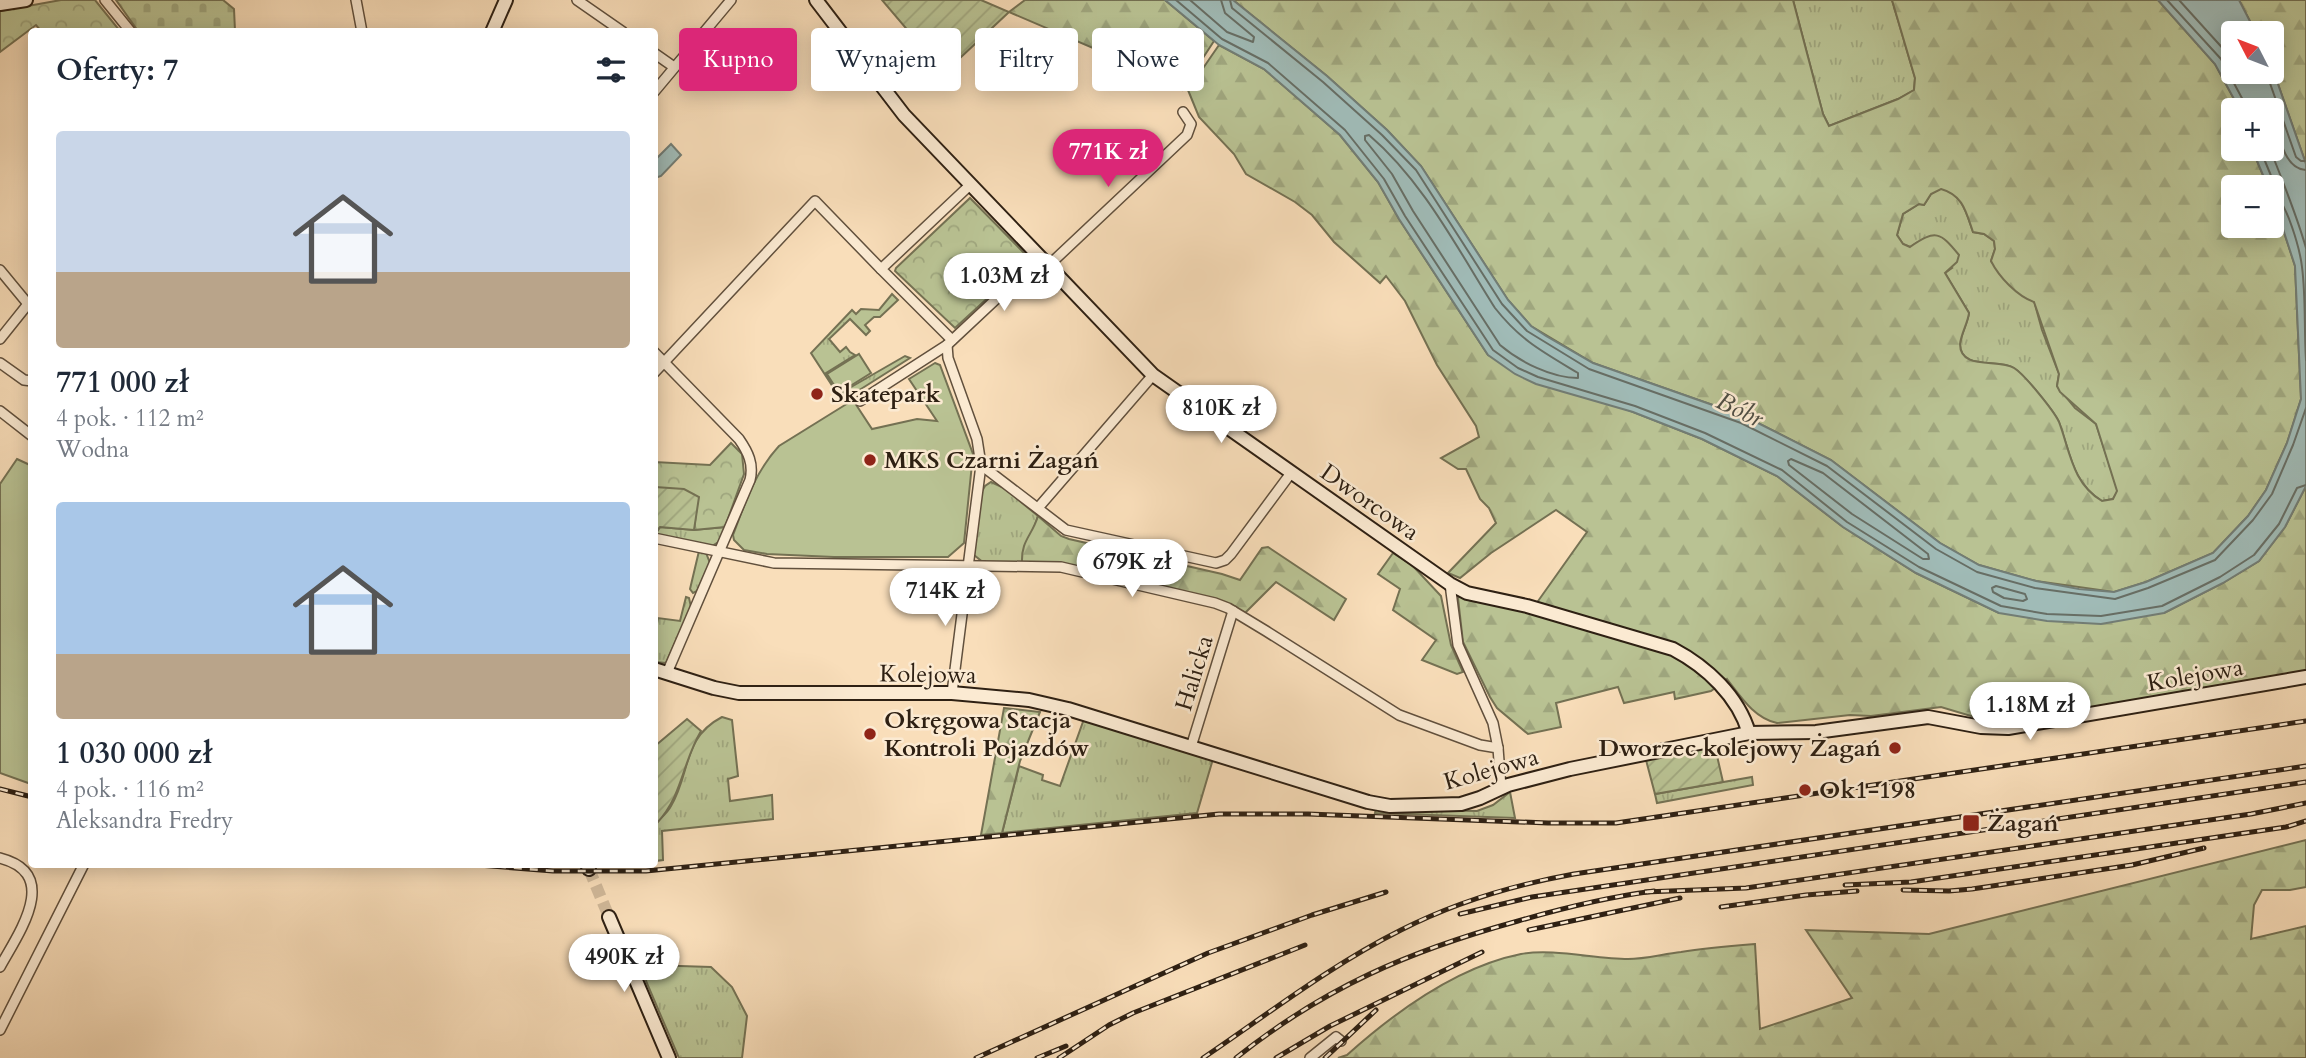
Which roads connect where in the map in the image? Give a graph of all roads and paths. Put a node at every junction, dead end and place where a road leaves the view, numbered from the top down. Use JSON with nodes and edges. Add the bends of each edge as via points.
{"nodes":[{"id":1,"x":26,"y":0,"type":"edge"},
{"id":2,"x":106,"y":0,"type":"edge"},
{"id":3,"x":356,"y":0,"type":"edge"},
{"id":4,"x":506,"y":0,"type":"edge"},
{"id":5,"x":577,"y":0,"type":"edge"},
{"id":6,"x":731,"y":0,"type":"edge"},
{"id":7,"x":816,"y":0,"type":"edge"},
{"id":8,"x":0,"y":4,"type":"edge"},
{"id":9,"x":128,"y":28,"type":"edge"},
{"id":10,"x":361,"y":28,"type":"edge"},
{"id":11,"x":494,"y":28,"type":"edge"},
{"id":12,"x":617,"y":28,"type":"edge"},
{"id":13,"x":658,"y":56,"type":"edge"},
{"id":14,"x":674,"y":66,"type":"junction"},
{"id":15,"x":658,"y":87,"type":"edge"},
{"id":16,"x":1183,"y":112,"type":"dead end"},
{"id":17,"x":970,"y":185,"type":"junction"},
{"id":18,"x":1044,"y":262,"type":"junction"},
{"id":19,"x":0,"y":270,"type":"edge"},
{"id":20,"x":881,"y":270,"type":"junction"},
{"id":21,"x":28,"y":299,"type":"edge"},
{"id":22,"x":28,"y":304,"type":"edge"},
{"id":23,"x":0,"y":339,"type":"edge"},
{"id":24,"x":950,"y":343,"type":"junction"},
{"id":25,"x":658,"y":356,"type":"edge"},
{"id":26,"x":0,"y":363,"type":"edge"},
{"id":27,"x":665,"y":363,"type":"junction"},
{"id":28,"x":658,"y":369,"type":"edge"},
{"id":29,"x":1153,"y":375,"type":"junction"},
{"id":30,"x":28,"y":380,"type":"edge"},
{"id":31,"x":860,"y":401,"type":"dead end"},
{"id":32,"x":0,"y":411,"type":"edge"},
{"id":33,"x":28,"y":433,"type":"edge"},
{"id":34,"x":981,"y":466,"type":"junction"},
{"id":35,"x":1291,"y":473,"type":"junction"},
{"id":36,"x":1038,"y":508,"type":"junction"},
{"id":37,"x":658,"y":539,"type":"edge"},
{"id":38,"x":720,"y":552,"type":"junction"},
{"id":39,"x":968,"y":566,"type":"junction"},
{"id":40,"x":1450,"y":584,"type":"junction"},
{"id":41,"x":1233,"y":611,"type":"junction"},
{"id":42,"x":661,"y":671,"type":"edge"},
{"id":43,"x":2306,"y":677,"type":"edge"},
{"id":44,"x":952,"y":693,"type":"junction"},
{"id":45,"x":1749,"y":733,"type":"junction"},
{"id":46,"x":1191,"y":747,"type":"junction"},
{"id":47,"x":1498,"y":748,"type":"junction"},
{"id":48,"x":1501,"y":788,"type":"junction"},
{"id":49,"x":0,"y":858,"type":"edge"},
{"id":50,"x":82,"y":868,"type":"edge"},
{"id":51,"x":609,"y":917,"type":"tunnel mouth"},
{"id":52,"x":0,"y":967,"type":"edge"},
{"id":53,"x":0,"y":1030,"type":"edge"},
{"id":54,"x":1341,"y":1041,"type":"dead end"},
{"id":55,"x":670,"y":1058,"type":"edge"},
{"id":56,"x":1310,"y":1058,"type":"edge"}],
"edges":[{"from":1,"to":8,"type":"street"},
{"from":2,"to":9,"type":"street"},
{"from":3,"to":10,"type":"street"},
{"from":4,"to":11,"type":"street"},
{"from":5,"to":12,"type":"street"},
{"from":6,"to":14,"type":"street"},
{"from":7,"to":17,"type":"street","name":"Dworcowa","via":[[904,115]]},
{"from":13,"to":14,"type":"street"},
{"from":14,"to":15,"type":"street"},
{"from":16,"to":18,"type":"street","via":[[1191,124],[1187,135]]},
{"from":17,"to":18,"type":"street","name":"Dworcowa"},
{"from":17,"to":20,"type":"street"},
{"from":18,"to":24,"type":"street"},
{"from":18,"to":29,"type":"street","name":"Dworcowa"},
{"from":19,"to":21,"type":"street"},
{"from":20,"to":24,"type":"street"},
{"from":20,"to":27,"type":"street","via":[[815,201]]},
{"from":22,"to":23,"type":"street"},
{"from":24,"to":31,"type":"street"},
{"from":24,"to":34,"type":"street","via":[[948,358],[977,439]]},
{"from":25,"to":27,"type":"street"},
{"from":26,"to":30,"type":"street"},
{"from":27,"to":28,"type":"street"},
{"from":27,"to":38,"type":"street","via":[[739,439],[751,462],[750,480]]},
{"from":29,"to":35,"type":"street","name":"Dworcowa"},
{"from":29,"to":36,"type":"street"},
{"from":32,"to":33,"type":"street"},
{"from":34,"to":36,"type":"street"},
{"from":34,"to":39,"type":"street"},
{"from":35,"to":36,"type":"street","via":[[1221,563],[1066,530]]},
{"from":35,"to":40,"type":"street","name":"Dworcowa"},
{"from":37,"to":38,"type":"street"},
{"from":38,"to":39,"type":"street","via":[[784,564]]},
{"from":38,"to":42,"type":"street"},
{"from":39,"to":41,"type":"street","via":[[1061,568]]},
{"from":39,"to":44,"type":"street"},
{"from":40,"to":45,"type":"street","name":"Dworcowa","via":[[1467,593],[1673,649],[1726,690]]},
{"from":40,"to":47,"type":"street","via":[[1458,645],[1493,723]]},
{"from":41,"to":46,"type":"street","name":"Halicka"},
{"from":41,"to":47,"type":"street","via":[[1399,715]]},
{"from":42,"to":44,"type":"street","name":"Kolejowa","via":[[739,693]]},
{"from":43,"to":45,"type":"street","name":"Kolejowa","via":[[2008,729],[1928,717],[1816,732]]},
{"from":44,"to":46,"type":"street","name":"Kolejowa","via":[[1044,702]]},
{"from":45,"to":48,"type":"street","name":"Kolejowa","via":[[1570,769]]},
{"from":46,"to":48,"type":"street","name":"Kolejowa","via":[[1378,804],[1453,806]]},
{"from":47,"to":48,"type":"street"},
{"from":49,"to":52,"type":"street","via":[[20,867],[32,885],[33,900]]},
{"from":50,"to":53,"type":"street"},
{"from":51,"to":55,"type":"street"},
{"from":54,"to":56,"type":"street","via":[[1336,1037]]}]}
